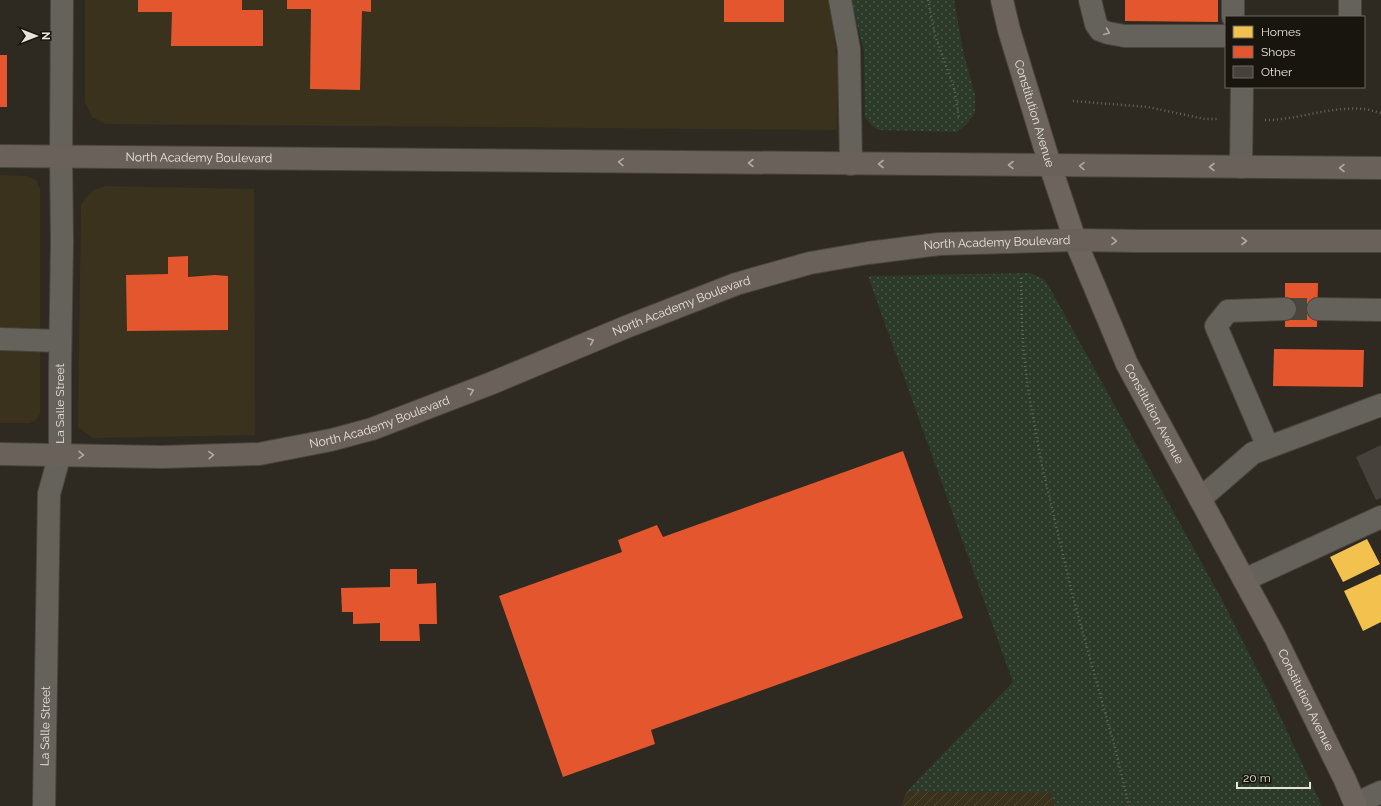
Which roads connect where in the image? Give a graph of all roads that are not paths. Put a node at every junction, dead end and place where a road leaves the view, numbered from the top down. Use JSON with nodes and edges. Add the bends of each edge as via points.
{"nodes":[{"id":1,"x":62,"y":0,"type":"edge"},
{"id":2,"x":840,"y":0,"type":"edge"},
{"id":3,"x":1002,"y":0,"type":"edge"},
{"id":4,"x":1090,"y":0,"type":"edge"},
{"id":5,"x":1233,"y":0,"type":"edge"},
{"id":6,"x":1350,"y":0,"type":"edge"},
{"id":7,"x":1233,"y":16,"type":"edge"},
{"id":8,"x":1350,"y":16,"type":"edge"},
{"id":9,"x":1225,"y":36,"type":"edge"},
{"id":10,"x":1242,"y":88,"type":"edge"},
{"id":11,"x":0,"y":156,"type":"edge"},
{"id":12,"x":61,"y":157,"type":"junction"},
{"id":13,"x":852,"y":164,"type":"junction"},
{"id":14,"x":1050,"y":165,"type":"junction"},
{"id":15,"x":1241,"y":167,"type":"junction"},
{"id":16,"x":1381,"y":168,"type":"edge"},
{"id":17,"x":1075,"y":240,"type":"junction"},
{"id":18,"x":1381,"y":241,"type":"edge"},
{"id":19,"x":1285,"y":309,"type":"tunnel mouth"},
{"id":20,"x":1318,"y":309,"type":"tunnel mouth"},
{"id":21,"x":1381,"y":310,"type":"edge"},
{"id":22,"x":0,"y":339,"type":"edge"},
{"id":23,"x":60,"y":340,"type":"junction"},
{"id":24,"x":1381,"y":406,"type":"edge"},
{"id":25,"x":1268,"y":447,"type":"junction"},
{"id":26,"x":0,"y":454,"type":"edge"},
{"id":27,"x":60,"y":454,"type":"junction"},
{"id":28,"x":1200,"y":499,"type":"junction"},
{"id":29,"x":1381,"y":517,"type":"edge"},
{"id":30,"x":1244,"y":580,"type":"junction"},
{"id":31,"x":1381,"y":792,"type":"edge"},
{"id":32,"x":1356,"y":805,"type":"edge"},
{"id":33,"x":44,"y":806,"type":"edge"}],
"edges":[{"from":1,"to":12,"type":"street","name":"La Salle Street"},
{"from":2,"to":13,"type":"street","via":[[849,49]]},
{"from":3,"to":14,"type":"main road","name":"Constitution Avenue"},
{"from":4,"to":9,"type":"street","one_way":true,"via":[[1096,24],[1100,30],[1108,34]]},
{"from":5,"to":7,"type":"street"},
{"from":6,"to":8,"type":"street"},
{"from":10,"to":15,"type":"street"},
{"from":11,"to":12,"type":"highway","name":"North Academy Boulevard"},
{"from":13,"to":12,"type":"highway","name":"North Academy Boulevard","one_way":true},
{"from":12,"to":23,"type":"street","name":"La Salle Street"},
{"from":14,"to":13,"type":"highway","name":"North Academy Boulevard","one_way":true},
{"from":15,"to":14,"type":"highway","name":"North Academy Boulevard","one_way":true},
{"from":14,"to":17,"type":"main road","name":"Constitution Avenue"},
{"from":16,"to":15,"type":"highway","name":"North Academy Boulevard","one_way":true},
{"from":17,"to":18,"type":"highway","name":"North Academy Boulevard","one_way":true},
{"from":27,"to":17,"type":"highway","name":"North Academy Boulevard","one_way":true,"via":[[162,457],[259,454],[331,440],[372,429],[419,411],[736,284],[810,263],[939,244]]},
{"from":17,"to":28,"type":"main road","name":"Constitution Avenue","via":[[1127,364]]},
{"from":19,"to":25,"type":"street","via":[[1228,311],[1216,326]]},
{"from":20,"to":21,"type":"street"},
{"from":22,"to":23,"type":"street"},
{"from":23,"to":27,"type":"street","name":"La Salle Street"},
{"from":24,"to":25,"type":"street"},
{"from":25,"to":28,"type":"street","via":[[1253,453]]},
{"from":26,"to":27,"type":"highway","name":"North Academy Boulevard"},
{"from":27,"to":33,"type":"street","name":"La Salle Street","via":[[49,494]]},
{"from":28,"to":30,"type":"main road","name":"Constitution Avenue"},
{"from":29,"to":30,"type":"street"},
{"from":30,"to":32,"type":"main road","name":"Constitution Avenue"},
{"from":31,"to":32,"type":"street"}]}
